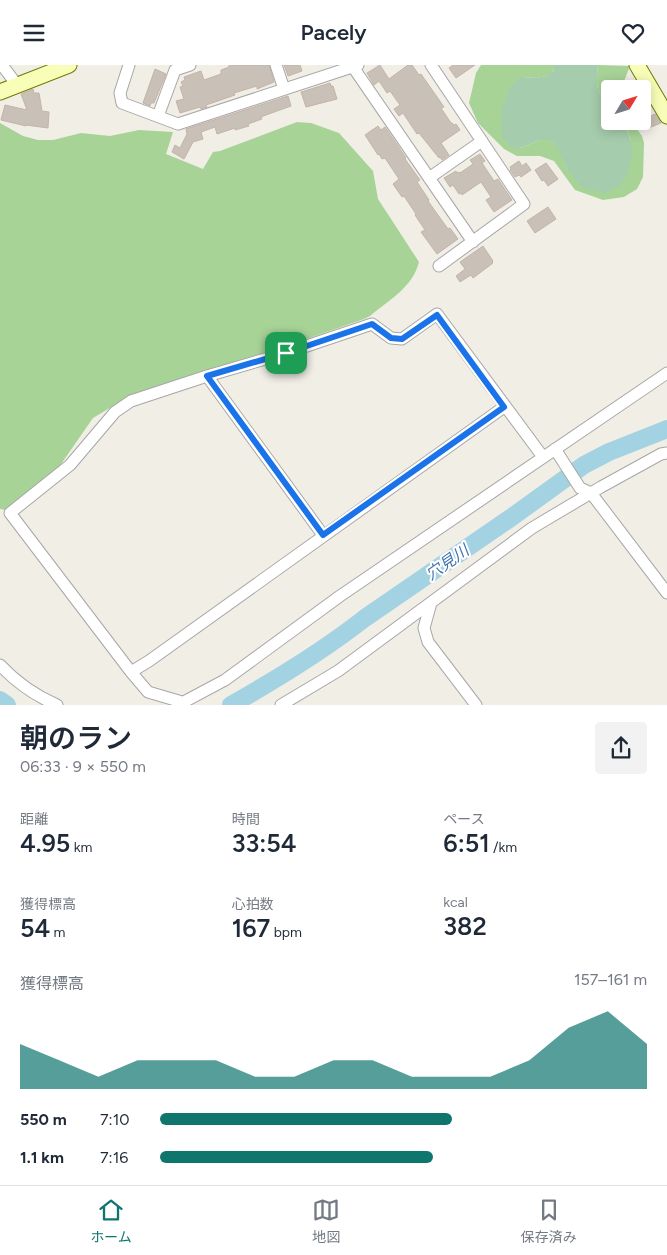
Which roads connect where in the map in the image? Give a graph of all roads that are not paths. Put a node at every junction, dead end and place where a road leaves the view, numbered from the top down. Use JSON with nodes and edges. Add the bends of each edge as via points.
{"nodes":[{"id":1,"x":2,"y":65,"type":"edge"},
{"id":2,"x":69,"y":65,"type":"edge"},
{"id":3,"x":129,"y":65,"type":"edge"},
{"id":4,"x":190,"y":65,"type":"edge"},
{"id":5,"x":276,"y":65,"type":"edge"},
{"id":6,"x":431,"y":65,"type":"edge"},
{"id":7,"x":637,"y":65,"type":"edge"},
{"id":8,"x":355,"y":66,"type":"edge"},
{"id":9,"x":17,"y":85,"type":"junction"},
{"id":10,"x":284,"y":89,"type":"junction"},
{"id":11,"x":0,"y":92,"type":"edge"},
{"id":12,"x":667,"y":116,"type":"edge"},
{"id":13,"x":158,"y":117,"type":"junction"},
{"id":14,"x":482,"y":141,"type":"junction"},
{"id":15,"x":429,"y":178,"type":"junction"},
{"id":16,"x":473,"y":242,"type":"junction"},
{"id":17,"x":439,"y":266,"type":"dead end"},
{"id":18,"x":667,"y":373,"type":"edge"},
{"id":19,"x":207,"y":376,"type":"junction"},
{"id":20,"x":504,"y":407,"type":"junction"},
{"id":21,"x":555,"y":449,"type":"junction"},
{"id":22,"x":667,"y":453,"type":"edge"},
{"id":23,"x":543,"y":457,"type":"junction"},
{"id":24,"x":591,"y":493,"type":"junction"},
{"id":25,"x":323,"y":535,"type":"junction"},
{"id":26,"x":667,"y":593,"type":"edge"},
{"id":27,"x":431,"y":603,"type":"junction"},
{"id":28,"x":0,"y":665,"type":"edge"},
{"id":29,"x":131,"y":672,"type":"junction"},
{"id":30,"x":180,"y":704,"type":"edge"},
{"id":31,"x":57,"y":705,"type":"edge"},
{"id":32,"x":281,"y":705,"type":"edge"},
{"id":33,"x":476,"y":705,"type":"edge"}],
"edges":[{"from":1,"to":9,"type":"street"},
{"from":2,"to":9,"type":"main road"},
{"from":3,"to":13,"type":"street","via":[[120,93],[122,103]]},
{"from":4,"to":13,"type":"street","via":[[175,70]]},
{"from":5,"to":10,"type":"street"},
{"from":6,"to":14,"type":"street"},
{"from":7,"to":12,"type":"main road"},
{"from":8,"to":10,"type":"street"},
{"from":8,"to":15,"type":"street"},
{"from":9,"to":11,"type":"main road"},
{"from":10,"to":13,"type":"street","via":[[178,124]]},
{"from":14,"to":15,"type":"street"},
{"from":14,"to":16,"type":"street","via":[[524,204]]},
{"from":15,"to":16,"type":"street"},
{"from":16,"to":17,"type":"street"},
{"from":18,"to":21,"type":"street"},
{"from":19,"to":20,"type":"street","via":[[372,324],[391,338],[402,339],[437,315]]},
{"from":19,"to":25,"type":"street"},
{"from":19,"to":29,"type":"street","via":[[131,401],[116,412],[70,465],[10,513]]},
{"from":20,"to":23,"type":"street"},
{"from":20,"to":25,"type":"street"},
{"from":21,"to":23,"type":"street"},
{"from":21,"to":24,"type":"street","via":[[580,488]]},
{"from":22,"to":24,"type":"street"},
{"from":23,"to":30,"type":"street","via":[[340,596],[225,681]]},
{"from":24,"to":26,"type":"street"},
{"from":24,"to":27,"type":"street","via":[[532,528]]},
{"from":25,"to":29,"type":"street"},
{"from":27,"to":32,"type":"street","via":[[338,671]]},
{"from":27,"to":33,"type":"street","via":[[424,628],[428,642]]},
{"from":28,"to":31,"type":"street","via":[[25,687]]},
{"from":29,"to":30,"type":"street","via":[[148,692]]}]}
